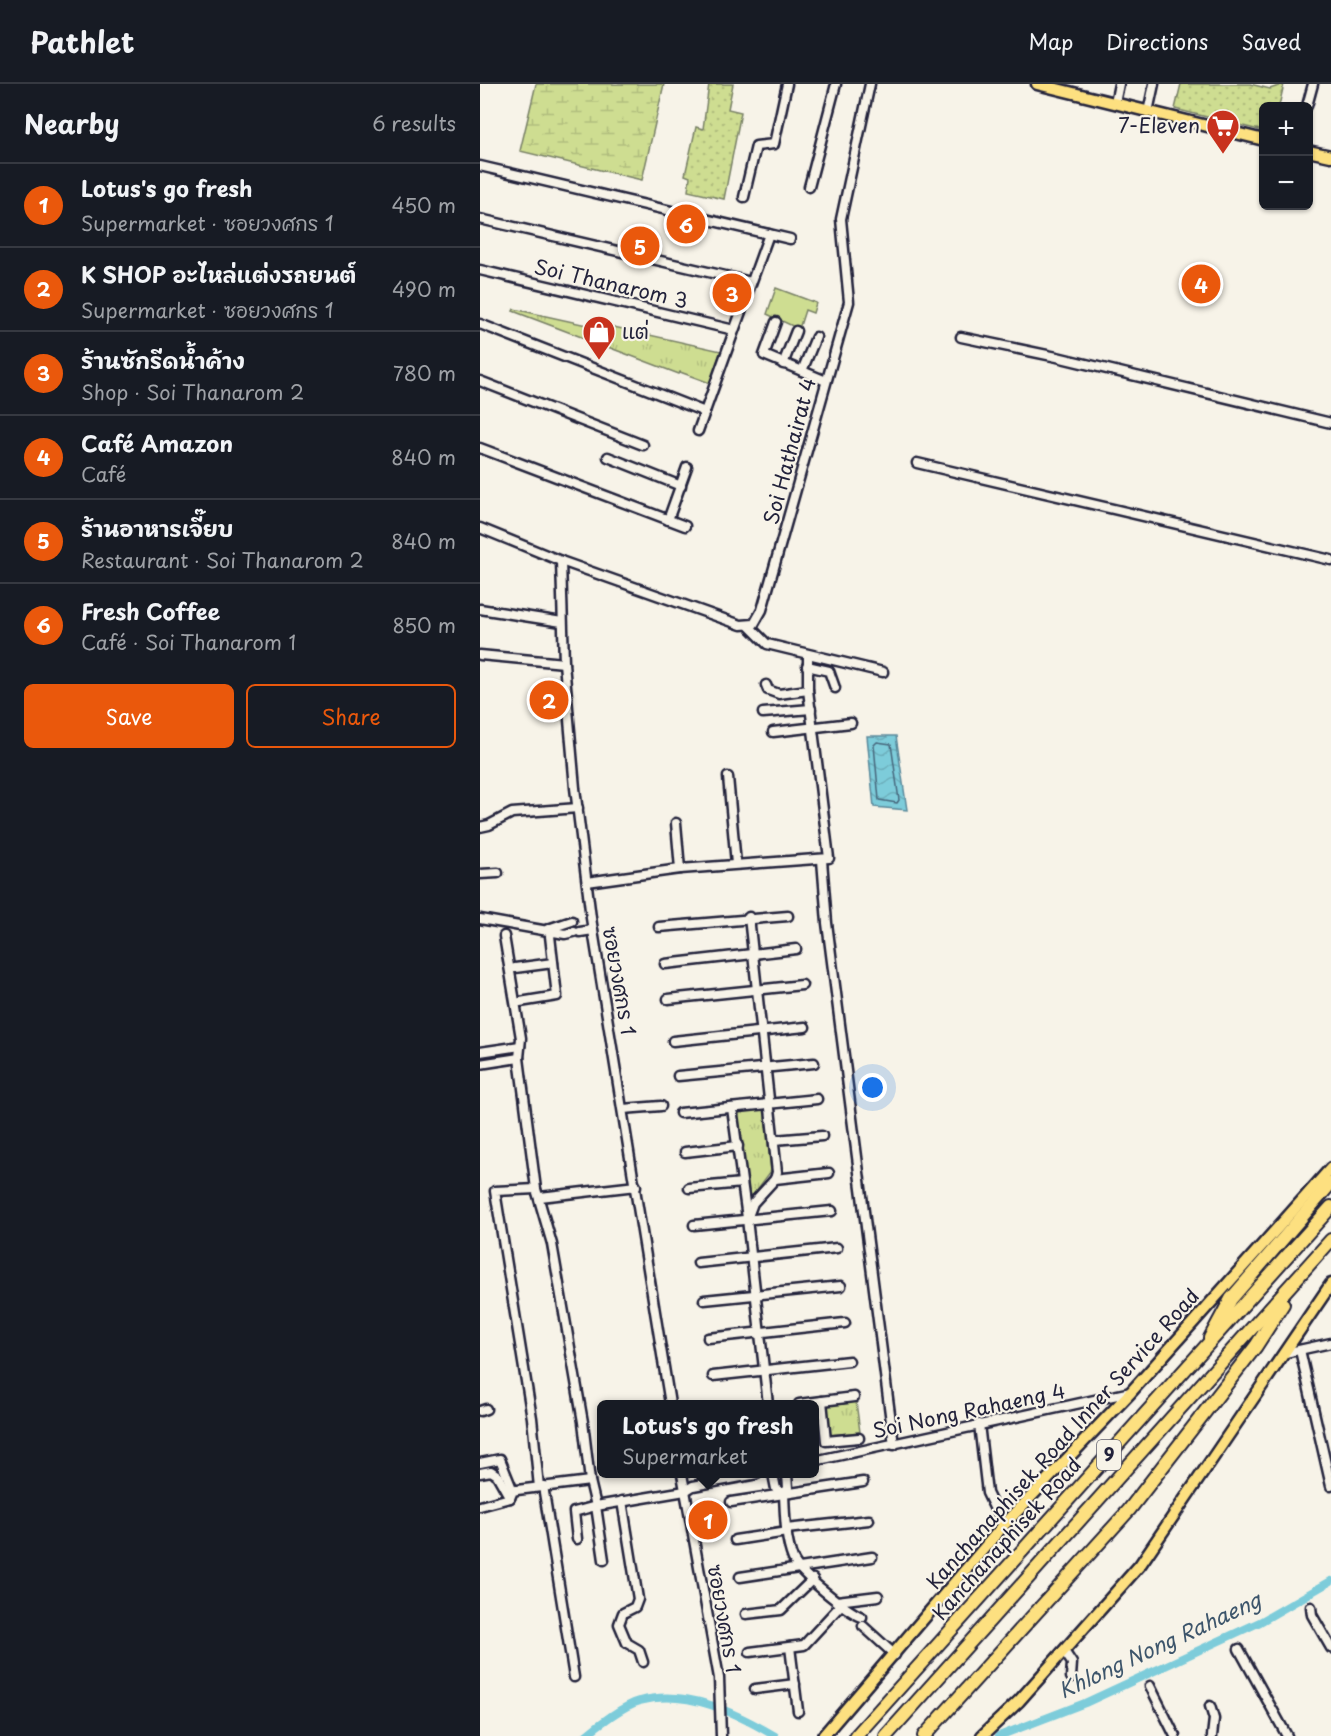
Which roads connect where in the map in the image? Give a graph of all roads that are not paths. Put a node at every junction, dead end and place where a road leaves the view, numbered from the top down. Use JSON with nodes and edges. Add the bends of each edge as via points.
{"nodes":[{"id":1,"x":787,"y":84,"type":"edge"},
{"id":2,"x":836,"y":84,"type":"edge"},
{"id":3,"x":870,"y":84,"type":"edge"},
{"id":4,"x":1119,"y":84,"type":"edge"},
{"id":5,"x":1154,"y":84,"type":"edge"},
{"id":6,"x":1313,"y":84,"type":"edge"},
{"id":7,"x":1045,"y":85,"type":"edge"},
{"id":8,"x":1309,"y":102,"type":"edge"},
{"id":9,"x":1115,"y":103,"type":"junction"},
{"id":10,"x":1148,"y":111,"type":"junction"},
{"id":11,"x":1259,"y":139,"type":"edge"},
{"id":12,"x":1313,"y":152,"type":"edge"},
{"id":13,"x":1331,"y":156,"type":"edge"},
{"id":14,"x":480,"y":166,"type":"edge"},
{"id":15,"x":809,"y":188,"type":"dead end"},
{"id":16,"x":744,"y":197,"type":"dead end"},
{"id":17,"x":480,"y":219,"type":"edge"},
{"id":18,"x":769,"y":234,"type":"junction"},
{"id":19,"x":789,"y":239,"type":"dead end"},
{"id":20,"x":480,"y":270,"type":"edge"},
{"id":21,"x":752,"y":282,"type":"junction"},
{"id":22,"x":776,"y":322,"type":"dead end"},
{"id":23,"x":480,"y":324,"type":"edge"},
{"id":24,"x":735,"y":330,"type":"junction"},
{"id":25,"x":796,"y":331,"type":"dead end"},
{"id":26,"x":816,"y":337,"type":"dead end"},
{"id":27,"x":961,"y":337,"type":"dead end"},
{"id":28,"x":783,"y":364,"type":"junction"},
{"id":29,"x":802,"y":371,"type":"junction"},
{"id":30,"x":480,"y":381,"type":"edge"},
{"id":31,"x":826,"y":381,"type":"junction"},
{"id":32,"x":705,"y":412,"type":"junction"},
{"id":33,"x":1331,"y":423,"type":"edge"},
{"id":34,"x":698,"y":431,"type":"dead end"},
{"id":35,"x":644,"y":445,"type":"dead end"},
{"id":36,"x":480,"y":448,"type":"edge"},
{"id":37,"x":608,"y":457,"type":"dead end"},
{"id":38,"x":917,"y":463,"type":"dead end"},
{"id":39,"x":687,"y":467,"type":"dead end"},
{"id":40,"x":681,"y":486,"type":"junction"},
{"id":41,"x":668,"y":520,"type":"junction"},
{"id":42,"x":685,"y":526,"type":"dead end"},
{"id":43,"x":480,"y":528,"type":"edge"},
{"id":44,"x":1331,"y":560,"type":"edge"},
{"id":45,"x":561,"y":561,"type":"junction"},
{"id":46,"x":480,"y":609,"type":"edge"},
{"id":47,"x":562,"y":622,"type":"junction"},
{"id":48,"x":749,"y":626,"type":"junction"},
{"id":49,"x":480,"y":655,"type":"edge"},
{"id":50,"x":808,"y":655,"type":"junction"},
{"id":51,"x":564,"y":663,"type":"junction"},
{"id":52,"x":807,"y":666,"type":"junction"},
{"id":53,"x":883,"y":672,"type":"dead end"},
{"id":54,"x":766,"y":685,"type":"dead end"},
{"id":55,"x":835,"y":688,"type":"dead end"},
{"id":56,"x":808,"y":690,"type":"junction"},
{"id":57,"x":811,"y":709,"type":"junction"},
{"id":58,"x":763,"y":713,"type":"dead end"},
{"id":59,"x":851,"y":723,"type":"dead end"},
{"id":60,"x":813,"y":726,"type":"junction"},
{"id":61,"x":774,"y":732,"type":"dead end"},
{"id":62,"x":728,"y":777,"type":"dead end"},
{"id":63,"x":578,"y":807,"type":"junction"},
{"id":64,"x":676,"y":823,"type":"dead end"},
{"id":65,"x":480,"y":827,"type":"edge"},
{"id":66,"x":822,"y":860,"type":"junction"},
{"id":67,"x":736,"y":864,"type":"junction"},
{"id":68,"x":680,"y":869,"type":"junction"},
{"id":69,"x":498,"y":873,"type":"dead end"},
{"id":70,"x":480,"y":874,"type":"edge"},
{"id":71,"x":587,"y":882,"type":"junction"},
{"id":72,"x":788,"y":916,"type":"dead end"},
{"id":73,"x":749,"y":917,"type":"junction"},
{"id":74,"x":591,"y":918,"type":"junction"},
{"id":75,"x":480,"y":919,"type":"edge"},
{"id":76,"x":659,"y":927,"type":"dead end"},
{"id":77,"x":551,"y":930,"type":"junction"},
{"id":78,"x":593,"y":930,"type":"junction"},
{"id":79,"x":504,"y":936,"type":"dead end"},
{"id":80,"x":796,"y":949,"type":"dead end"},
{"id":81,"x":754,"y":952,"type":"junction"},
{"id":82,"x":553,"y":963,"type":"junction"},
{"id":83,"x":665,"y":964,"type":"dead end"},
{"id":84,"x":515,"y":968,"type":"dead end"},
{"id":85,"x":802,"y":985,"type":"dead end"},
{"id":86,"x":757,"y":989,"type":"junction"},
{"id":87,"x":668,"y":999,"type":"dead end"},
{"id":88,"x":520,"y":1002,"type":"dead end"},
{"id":89,"x":805,"y":1027,"type":"dead end"},
{"id":90,"x":759,"y":1031,"type":"junction"},
{"id":91,"x":673,"y":1041,"type":"dead end"},
{"id":92,"x":520,"y":1046,"type":"junction"},
{"id":93,"x":480,"y":1052,"type":"edge"},
{"id":94,"x":519,"y":1058,"type":"junction"},
{"id":95,"x":814,"y":1063,"type":"dead end"},
{"id":96,"x":480,"y":1064,"type":"edge"},
{"id":97,"x":764,"y":1067,"type":"junction"},
{"id":98,"x":678,"y":1076,"type":"dead end"},
{"id":99,"x":817,"y":1100,"type":"dead end"},
{"id":100,"x":769,"y":1105,"type":"junction"},
{"id":101,"x":661,"y":1106,"type":"dead end"},
{"id":102,"x":732,"y":1108,"type":"junction"},
{"id":103,"x":623,"y":1109,"type":"junction"},
{"id":104,"x":680,"y":1113,"type":"dead end"},
{"id":105,"x":822,"y":1136,"type":"dead end"},
{"id":106,"x":774,"y":1140,"type":"junction"},
{"id":107,"x":738,"y":1146,"type":"junction"},
{"id":108,"x":685,"y":1152,"type":"dead end"},
{"id":109,"x":1331,"y":1168,"type":"edge"},
{"id":110,"x":829,"y":1173,"type":"dead end"},
{"id":111,"x":775,"y":1179,"type":"junction"},
{"id":112,"x":742,"y":1183,"type":"junction"},
{"id":113,"x":1331,"y":1183,"type":"edge"},
{"id":114,"x":636,"y":1186,"type":"junction"},
{"id":115,"x":689,"y":1188,"type":"dead end"},
{"id":116,"x":538,"y":1193,"type":"junction"},
{"id":117,"x":1331,"y":1208,"type":"edge"},
{"id":118,"x":832,"y":1211,"type":"dead end"},
{"id":119,"x":747,"y":1219,"type":"junction"},
{"id":120,"x":694,"y":1225,"type":"dead end"},
{"id":121,"x":1331,"y":1240,"type":"edge"},
{"id":122,"x":837,"y":1248,"type":"dead end"},
{"id":123,"x":752,"y":1258,"type":"junction"},
{"id":124,"x":698,"y":1263,"type":"dead end"},
{"id":125,"x":1303,"y":1273,"type":"junction"},
{"id":126,"x":1331,"y":1284,"type":"edge"},
{"id":127,"x":841,"y":1286,"type":"dead end"},
{"id":128,"x":755,"y":1295,"type":"junction"},
{"id":129,"x":704,"y":1300,"type":"dead end"},
{"id":130,"x":845,"y":1323,"type":"dead end"},
{"id":131,"x":760,"y":1332,"type":"junction"},
{"id":132,"x":708,"y":1338,"type":"dead end"},
{"id":133,"x":1331,"y":1343,"type":"edge"},
{"id":134,"x":1206,"y":1348,"type":"junction"},
{"id":135,"x":1300,"y":1350,"type":"junction"},
{"id":136,"x":1286,"y":1353,"type":"junction"},
{"id":137,"x":849,"y":1361,"type":"dead end"},
{"id":138,"x":764,"y":1370,"type":"junction"},
{"id":139,"x":713,"y":1376,"type":"dead end"},
{"id":140,"x":1131,"y":1392,"type":"junction"},
{"id":141,"x":854,"y":1397,"type":"dead end"},
{"id":142,"x":669,"y":1400,"type":"edge"},
{"id":143,"x":768,"y":1400,"type":"edge"},
{"id":144,"x":819,"y":1401,"type":"edge"},
{"id":145,"x":822,"y":1401,"type":"junction"},
{"id":146,"x":979,"y":1424,"type":"junction"},
{"id":147,"x":859,"y":1437,"type":"dead end"},
{"id":148,"x":894,"y":1445,"type":"junction"},
{"id":149,"x":819,"y":1460,"type":"edge"},
{"id":150,"x":480,"y":1463,"type":"edge"},
{"id":151,"x":480,"y":1473,"type":"edge"},
{"id":152,"x":683,"y":1478,"type":"edge"},
{"id":153,"x":732,"y":1478,"type":"edge"},
{"id":154,"x":774,"y":1478,"type":"edge"},
{"id":155,"x":787,"y":1478,"type":"edge"},
{"id":156,"x":590,"y":1481,"type":"junction"},
{"id":157,"x":863,"y":1482,"type":"dead end"},
{"id":158,"x":541,"y":1486,"type":"junction"},
{"id":159,"x":1331,"y":1486,"type":"edge"},
{"id":160,"x":685,"y":1491,"type":"junction"},
{"id":161,"x":784,"y":1494,"type":"junction"},
{"id":162,"x":511,"y":1495,"type":"junction"},
{"id":163,"x":621,"y":1501,"type":"junction"},
{"id":164,"x":731,"y":1502,"type":"dead end"},
{"id":165,"x":480,"y":1506,"type":"edge"},
{"id":166,"x":596,"y":1506,"type":"junction"},
{"id":167,"x":869,"y":1520,"type":"dead end"},
{"id":168,"x":1003,"y":1526,"type":"junction"},
{"id":169,"x":787,"y":1531,"type":"junction"},
{"id":170,"x":577,"y":1539,"type":"dead end"},
{"id":171,"x":735,"y":1540,"type":"dead end"},
{"id":172,"x":873,"y":1557,"type":"dead end"},
{"id":173,"x":604,"y":1560,"type":"dead end"},
{"id":174,"x":799,"y":1568,"type":"junction"},
{"id":175,"x":740,"y":1577,"type":"dead end"},
{"id":176,"x":813,"y":1579,"type":"junction"},
{"id":177,"x":878,"y":1596,"type":"dead end"},
{"id":178,"x":839,"y":1603,"type":"junction"},
{"id":179,"x":1311,"y":1607,"type":"dead end"},
{"id":180,"x":746,"y":1614,"type":"dead end"},
{"id":181,"x":790,"y":1647,"type":"junction"},
{"id":182,"x":1331,"y":1648,"type":"edge"},
{"id":183,"x":1239,"y":1649,"type":"dead end"},
{"id":184,"x":1064,"y":1651,"type":"junction"},
{"id":185,"x":750,"y":1652,"type":"dead end"},
{"id":186,"x":895,"y":1655,"type":"junction"},
{"id":187,"x":643,"y":1662,"type":"dead end"},
{"id":188,"x":574,"y":1677,"type":"dead end"},
{"id":189,"x":1071,"y":1677,"type":"dead end"},
{"id":190,"x":795,"y":1684,"type":"junction"},
{"id":191,"x":1150,"y":1686,"type":"dead end"},
{"id":192,"x":755,"y":1689,"type":"dead end"},
{"id":193,"x":1210,"y":1706,"type":"dead end"},
{"id":194,"x":798,"y":1711,"type":"dead end"},
{"id":195,"x":721,"y":1736,"type":"edge"},
{"id":196,"x":823,"y":1736,"type":"edge"},
{"id":197,"x":856,"y":1736,"type":"edge"},
{"id":198,"x":886,"y":1736,"type":"edge"},
{"id":199,"x":924,"y":1736,"type":"edge"},
{"id":200,"x":981,"y":1736,"type":"edge"},
{"id":201,"x":1175,"y":1736,"type":"edge"},
{"id":202,"x":1212,"y":1736,"type":"edge"},
{"id":203,"x":1287,"y":1736,"type":"edge"}],
"edges":[{"from":1,"to":16,"type":"street","via":[[774,144],[756,146]]},
{"from":2,"to":15,"type":"street"},
{"from":3,"to":31,"type":"street","name":"Soi Hathairat 4","via":[[841,219],[849,302]]},
{"from":4,"to":9,"type":"street"},
{"from":5,"to":10,"type":"street"},
{"from":6,"to":8,"type":"street"},
{"from":7,"to":9,"type":"main road"},
{"from":9,"to":10,"type":"main road"},
{"from":10,"to":11,"type":"main road"},
{"from":12,"to":13,"type":"main road"},
{"from":14,"to":18,"type":"street"},
{"from":17,"to":21,"type":"street"},
{"from":18,"to":19,"type":"street"},
{"from":18,"to":21,"type":"street"},
{"from":20,"to":24,"type":"street","name":"Soi Thanarom 3"},
{"from":21,"to":24,"type":"street"},
{"from":22,"to":28,"type":"street","via":[[764,355]]},
{"from":23,"to":32,"type":"street"},
{"from":24,"to":32,"type":"street"},
{"from":25,"to":28,"type":"street"},
{"from":26,"to":29,"type":"street"},
{"from":27,"to":33,"type":"street"},
{"from":28,"to":29,"type":"street"},
{"from":29,"to":31,"type":"street"},
{"from":30,"to":35,"type":"street"},
{"from":31,"to":48,"type":"street","name":"Soi Hathairat 4","via":[[762,610]]},
{"from":32,"to":34,"type":"street"},
{"from":36,"to":41,"type":"street"},
{"from":37,"to":40,"type":"street"},
{"from":38,"to":44,"type":"street"},
{"from":39,"to":40,"type":"street"},
{"from":40,"to":41,"type":"street"},
{"from":41,"to":42,"type":"street"},
{"from":43,"to":45,"type":"street"},
{"from":45,"to":47,"type":"street","name":"ซอยวงศกร 1"},
{"from":45,"to":48,"type":"street"},
{"from":46,"to":47,"type":"street"},
{"from":47,"to":51,"type":"street","name":"ซอยวงศกร 1"},
{"from":48,"to":50,"type":"street","via":[[767,644]]},
{"from":49,"to":51,"type":"street"},
{"from":50,"to":52,"type":"street"},
{"from":50,"to":53,"type":"street"},
{"from":51,"to":63,"type":"street","name":"ซอยวงศกร 1"},
{"from":52,"to":55,"type":"street","via":[[829,671]]},
{"from":52,"to":56,"type":"street"},
{"from":54,"to":56,"type":"street","via":[[779,694]]},
{"from":56,"to":57,"type":"street"},
{"from":57,"to":58,"type":"street"},
{"from":57,"to":60,"type":"street"},
{"from":59,"to":60,"type":"street"},
{"from":60,"to":61,"type":"street"},
{"from":60,"to":66,"type":"street","via":[[830,852],[829,858]]},
{"from":62,"to":67,"type":"street"},
{"from":63,"to":65,"type":"street","via":[[512,813]]},
{"from":63,"to":71,"type":"street","name":"ซอยวงศกร 1"},
{"from":64,"to":68,"type":"street"},
{"from":66,"to":67,"type":"street"},
{"from":66,"to":148,"type":"street"},
{"from":67,"to":68,"type":"street"},
{"from":68,"to":71,"type":"street"},
{"from":69,"to":70,"type":"street"},
{"from":71,"to":74,"type":"street","name":"ซอยวงศกร 1"},
{"from":72,"to":73,"type":"street"},
{"from":73,"to":76,"type":"street"},
{"from":73,"to":81,"type":"street"},
{"from":74,"to":77,"type":"street"},
{"from":74,"to":78,"type":"street","name":"ซอยวงศกร 1"},
{"from":75,"to":77,"type":"street"},
{"from":77,"to":78,"type":"street","via":[[565,934]]},
{"from":77,"to":82,"type":"street"},
{"from":78,"to":103,"type":"street","name":"ซอยวงศกร 1"},
{"from":79,"to":92,"type":"street"},
{"from":80,"to":81,"type":"street"},
{"from":81,"to":83,"type":"street"},
{"from":81,"to":86,"type":"street"},
{"from":82,"to":84,"type":"street"},
{"from":82,"to":88,"type":"street","via":[[557,996]]},
{"from":85,"to":86,"type":"street"},
{"from":86,"to":87,"type":"street"},
{"from":86,"to":90,"type":"street"},
{"from":89,"to":90,"type":"street"},
{"from":90,"to":91,"type":"street"},
{"from":90,"to":97,"type":"street"},
{"from":92,"to":93,"type":"street"},
{"from":92,"to":94,"type":"street"},
{"from":94,"to":96,"type":"street"},
{"from":94,"to":116,"type":"street"},
{"from":95,"to":97,"type":"street"},
{"from":97,"to":98,"type":"street"},
{"from":97,"to":100,"type":"street"},
{"from":99,"to":100,"type":"street"},
{"from":100,"to":102,"type":"street"},
{"from":100,"to":106,"type":"street"},
{"from":101,"to":103,"type":"street"},
{"from":102,"to":104,"type":"street"},
{"from":102,"to":107,"type":"street"},
{"from":103,"to":114,"type":"street","name":"ซอยวงศกร 1"},
{"from":105,"to":106,"type":"street"},
{"from":106,"to":111,"type":"street"},
{"from":107,"to":108,"type":"street"},
{"from":107,"to":112,"type":"street"},
{"from":109,"to":140,"type":"main road","name":"Kanchanaphisek Road Inner Service Road"},
{"from":110,"to":111,"type":"street"},
{"from":111,"to":119,"type":"street","via":[[753,1203]]},
{"from":112,"to":115,"type":"street"},
{"from":112,"to":119,"type":"street"},
{"from":113,"to":134,"type":"highway","via":[[1231,1299]]},
{"from":114,"to":116,"type":"street"},
{"from":114,"to":142,"type":"street","name":"ซอยวงศกร 1"},
{"from":116,"to":156,"type":"street","via":[[565,1314]]},
{"from":116,"to":158,"type":"street","via":[[495,1191]]},
{"from":117,"to":134,"type":"highway","name":"Kanchanaphisek Road","number":"9"},
{"from":118,"to":119,"type":"street"},
{"from":119,"to":120,"type":"street"},
{"from":119,"to":123,"type":"street"},
{"from":121,"to":125,"type":"highway","number":"9"},
{"from":122,"to":123,"type":"street"},
{"from":123,"to":124,"type":"street"},
{"from":123,"to":128,"type":"street"},
{"from":125,"to":198,"type":"highway","number":"9"},
{"from":125,"to":199,"type":"highway","via":[[1256,1346],[1129,1510]]},
{"from":126,"to":136,"type":"main road"},
{"from":127,"to":128,"type":"street"},
{"from":128,"to":129,"type":"street"},
{"from":128,"to":131,"type":"street"},
{"from":130,"to":131,"type":"street"},
{"from":131,"to":132,"type":"street"},
{"from":131,"to":138,"type":"street"},
{"from":133,"to":135,"type":"street"},
{"from":134,"to":197,"type":"highway","name":"Kanchanaphisek Road","number":"9"},
{"from":135,"to":136,"type":"street"},
{"from":135,"to":159,"type":"street"},
{"from":136,"to":184,"type":"main road","via":[[1140,1565]]},
{"from":137,"to":138,"type":"street"},
{"from":138,"to":139,"type":"street"},
{"from":138,"to":143,"type":"street"},
{"from":140,"to":146,"type":"street","name":"Soi Nong Rahaeng 4"},
{"from":140,"to":168,"type":"main road","name":"Kanchanaphisek Road Inner Service Road"},
{"from":141,"to":145,"type":"street"},
{"from":144,"to":145,"type":"street"},
{"from":145,"to":147,"type":"street","via":[[826,1441]]},
{"from":146,"to":148,"type":"street","name":"Soi Nong Rahaeng 4"},
{"from":146,"to":168,"type":"street","via":[[987,1493]]},
{"from":148,"to":149,"type":"street","name":"Soi Nong Rahaeng 4"},
{"from":150,"to":162,"type":"street","via":[[500,1459]]},
{"from":151,"to":162,"type":"street","via":[[491,1471],[497,1475]]},
{"from":152,"to":160,"type":"street","name":"ซอยวงศกร 1"},
{"from":153,"to":160,"type":"street"},
{"from":154,"to":161,"type":"street","via":[[776,1489]]},
{"from":155,"to":161,"type":"street"},
{"from":156,"to":158,"type":"street"},
{"from":156,"to":166,"type":"street"},
{"from":157,"to":161,"type":"street"},
{"from":158,"to":162,"type":"street"},
{"from":158,"to":188,"type":"street"},
{"from":160,"to":163,"type":"street"},
{"from":160,"to":195,"type":"street","name":"ซอยวงศกร 1","via":[[719,1678]]},
{"from":161,"to":164,"type":"street"},
{"from":161,"to":169,"type":"street"},
{"from":162,"to":165,"type":"street"},
{"from":163,"to":166,"type":"street"},
{"from":163,"to":187,"type":"street","via":[[638,1599],[634,1607],[623,1613],[619,1624],[627,1643],[639,1650]]},
{"from":166,"to":170,"type":"street","via":[[574,1512]]},
{"from":166,"to":173,"type":"street"},
{"from":167,"to":169,"type":"street"},
{"from":168,"to":186,"type":"main road","name":"Kanchanaphisek Road Inner Service Road"},
{"from":169,"to":171,"type":"street"},
{"from":169,"to":174,"type":"street"},
{"from":172,"to":174,"type":"street"},
{"from":174,"to":175,"type":"street"},
{"from":174,"to":176,"type":"street"},
{"from":176,"to":178,"type":"street"},
{"from":176,"to":180,"type":"street","via":[[781,1610]]},
{"from":177,"to":178,"type":"street"},
{"from":178,"to":181,"type":"street","via":[[804,1645]]},
{"from":178,"to":186,"type":"street"},
{"from":179,"to":182,"type":"street","via":[[1311,1615]]},
{"from":181,"to":185,"type":"street"},
{"from":181,"to":190,"type":"street"},
{"from":183,"to":203,"type":"street"},
{"from":184,"to":189,"type":"street","via":[[1072,1663]]},
{"from":184,"to":200,"type":"main road"},
{"from":186,"to":196,"type":"main road","name":"Kanchanaphisek Road Inner Service Road"},
{"from":190,"to":192,"type":"street"},
{"from":190,"to":194,"type":"street"},
{"from":191,"to":201,"type":"street"},
{"from":193,"to":202,"type":"street","via":[[1214,1719]]}]}
